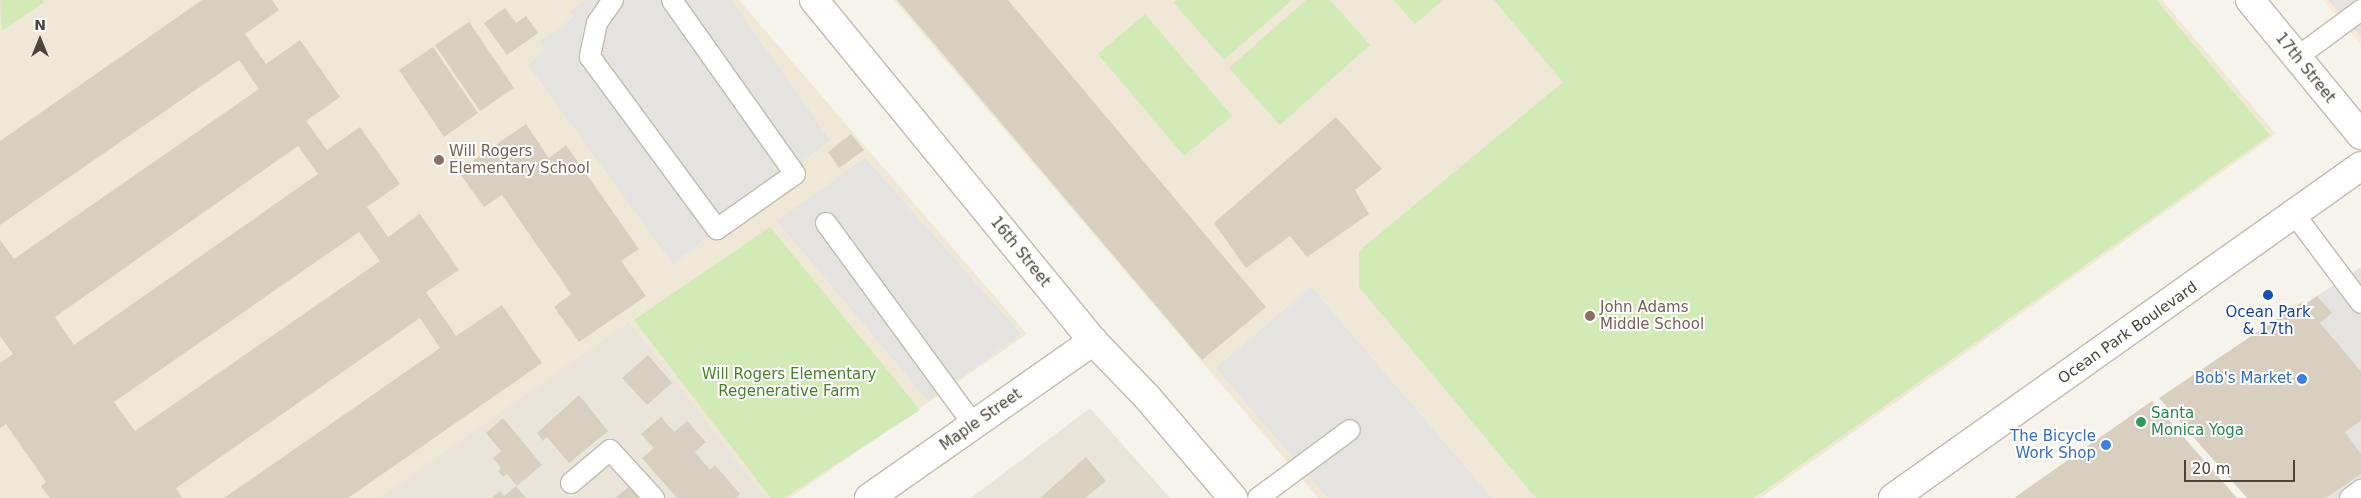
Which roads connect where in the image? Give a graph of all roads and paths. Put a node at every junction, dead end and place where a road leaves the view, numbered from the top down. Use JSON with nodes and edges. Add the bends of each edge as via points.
{"nodes":[{"id":1,"x":613,"y":0,"type":"edge"},
{"id":2,"x":672,"y":0,"type":"edge"},
{"id":3,"x":814,"y":0,"type":"edge"},
{"id":4,"x":2250,"y":0,"type":"edge"},
{"id":5,"x":2361,"y":10,"type":"edge"},
{"id":6,"x":2296,"y":58,"type":"junction"},
{"id":7,"x":2361,"y":135,"type":"edge"},
{"id":8,"x":2361,"y":166,"type":"edge"},
{"id":9,"x":2295,"y":215,"type":"junction"},
{"id":10,"x":826,"y":223,"type":"dead end"},
{"id":11,"x":2361,"y":303,"type":"edge"},
{"id":12,"x":1093,"y":341,"type":"junction"},
{"id":13,"x":974,"y":425,"type":"junction"},
{"id":14,"x":1350,"y":430,"type":"dead end"},
{"id":15,"x":572,"y":482,"type":"dead end"},
{"id":16,"x":2361,"y":490,"type":"edge"},
{"id":17,"x":654,"y":498,"type":"edge"},
{"id":18,"x":868,"y":498,"type":"edge"},
{"id":19,"x":1233,"y":498,"type":"edge"},
{"id":20,"x":1258,"y":498,"type":"edge"},
{"id":21,"x":1893,"y":498,"type":"edge"},
{"id":22,"x":2350,"y":498,"type":"edge"}],
"edges":[{"from":1,"to":2,"type":"lane","via":[[597,22],[590,57],[717,229],[795,174]]},
{"from":3,"to":12,"type":"street","name":"16th Street"},
{"from":4,"to":6,"type":"street","name":"17th Street"},
{"from":5,"to":6,"type":"lane"},
{"from":6,"to":7,"type":"street","name":"17th Street"},
{"from":8,"to":9,"type":"street","name":"Ocean Park Boulevard"},
{"from":9,"to":11,"type":"lane"},
{"from":9,"to":21,"type":"street","name":"Ocean Park Boulevard"},
{"from":10,"to":13,"type":"lane"},
{"from":12,"to":13,"type":"street","name":"Maple Street"},
{"from":12,"to":19,"type":"street","name":"16th Street","via":[[1147,397]]},
{"from":13,"to":18,"type":"street","name":"Maple Street"},
{"from":14,"to":20,"type":"lane"},
{"from":15,"to":17,"type":"lane","via":[[610,450]]},
{"from":16,"to":22,"type":"lane"}]}
